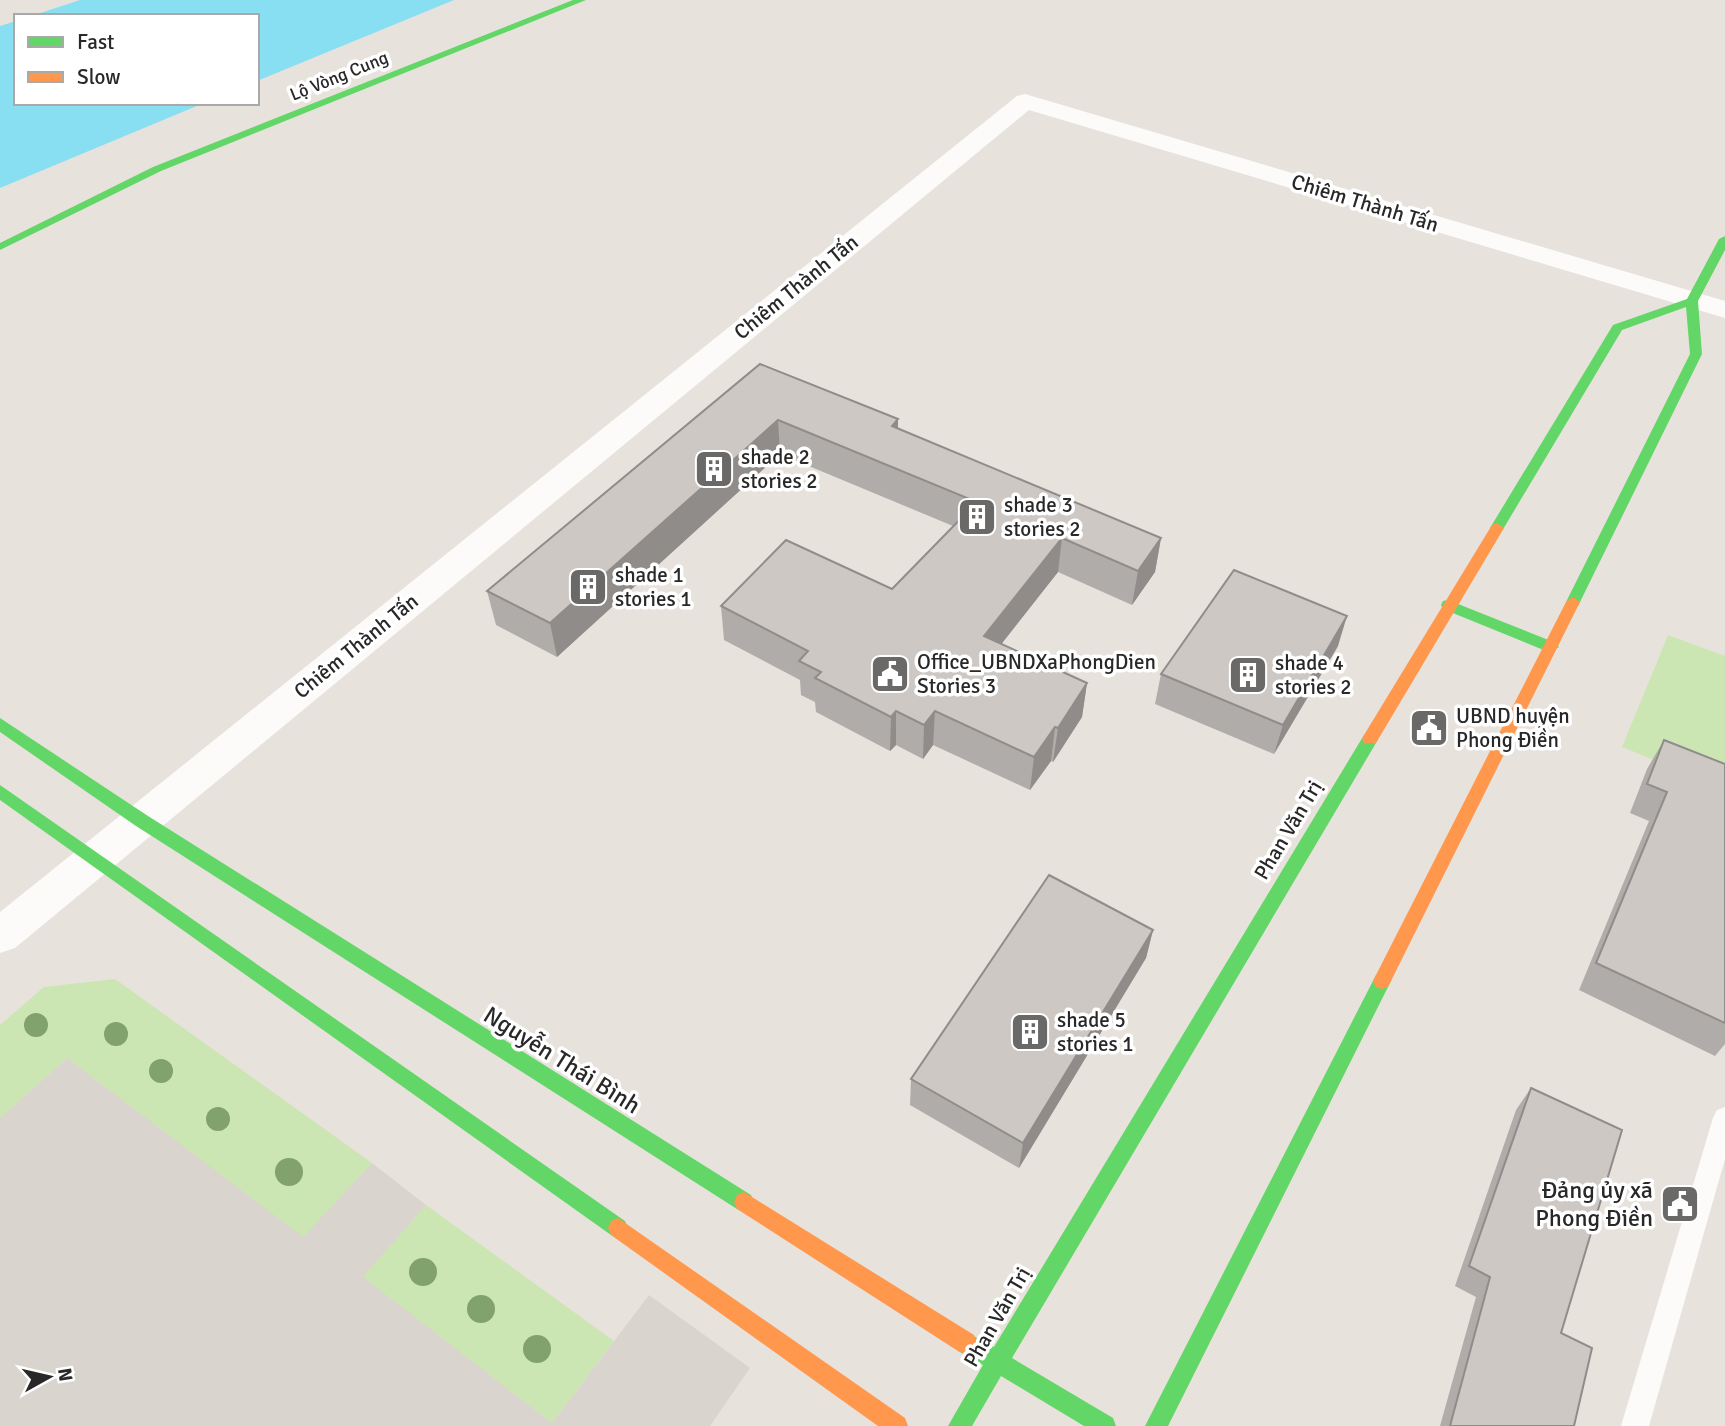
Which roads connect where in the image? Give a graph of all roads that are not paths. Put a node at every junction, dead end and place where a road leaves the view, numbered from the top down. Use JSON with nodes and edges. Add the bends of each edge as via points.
{"nodes":[{"id":1,"x":580,"y":0,"type":"edge"},
{"id":2,"x":1725,"y":239,"type":"edge"},
{"id":3,"x":0,"y":247,"type":"edge"},
{"id":4,"x":1692,"y":300,"type":"junction"},
{"id":5,"x":1725,"y":310,"type":"edge"},
{"id":6,"x":1448,"y":605,"type":"junction"},
{"id":7,"x":1551,"y":647,"type":"junction"},
{"id":8,"x":0,"y":724,"type":"edge"},
{"id":9,"x":0,"y":791,"type":"edge"},
{"id":10,"x":142,"y":821,"type":"junction"},
{"id":11,"x":95,"y":858,"type":"junction"},
{"id":12,"x":0,"y":936,"type":"edge"},
{"id":13,"x":1725,"y":1118,"type":"edge"},
{"id":14,"x":995,"y":1361,"type":"junction"},
{"id":15,"x":897,"y":1426,"type":"edge"},
{"id":16,"x":960,"y":1426,"type":"edge"},
{"id":17,"x":1105,"y":1426,"type":"edge"},
{"id":18,"x":1156,"y":1426,"type":"edge"},
{"id":19,"x":1635,"y":1426,"type":"edge"}],
"edges":[{"from":1,"to":3,"type":"street","name":"Lộ Vòng Cung","via":[[157,169]]},
{"from":2,"to":4,"type":"street"},
{"from":4,"to":5,"type":"street","name":"Chiêm Thành Tấn"},
{"from":4,"to":6,"type":"street","name":"Phan Văn Trị","via":[[1617,328]]},
{"from":4,"to":7,"type":"street","via":[[1696,354]]},
{"from":4,"to":10,"type":"street","name":"Chiêm Thành Tấn","via":[[1025,101]]},
{"from":6,"to":7,"type":"street"},
{"from":6,"to":14,"type":"street","name":"Phan Văn Trị"},
{"from":7,"to":18,"type":"street"},
{"from":8,"to":10,"type":"street","name":"Nguyễn Thái Bình"},
{"from":9,"to":11,"type":"street"},
{"from":10,"to":11,"type":"street","name":"Chiêm Thành Tấn"},
{"from":10,"to":14,"type":"street","name":"Nguyễn Thái Bình"},
{"from":11,"to":12,"type":"street","name":"Chiêm Thành Tấn"},
{"from":11,"to":15,"type":"street"},
{"from":13,"to":19,"type":"lane"},
{"from":14,"to":16,"type":"street","name":"Phan Văn Trị"},
{"from":14,"to":17,"type":"street","name":"Nguyễn Thái Bình"}]}
